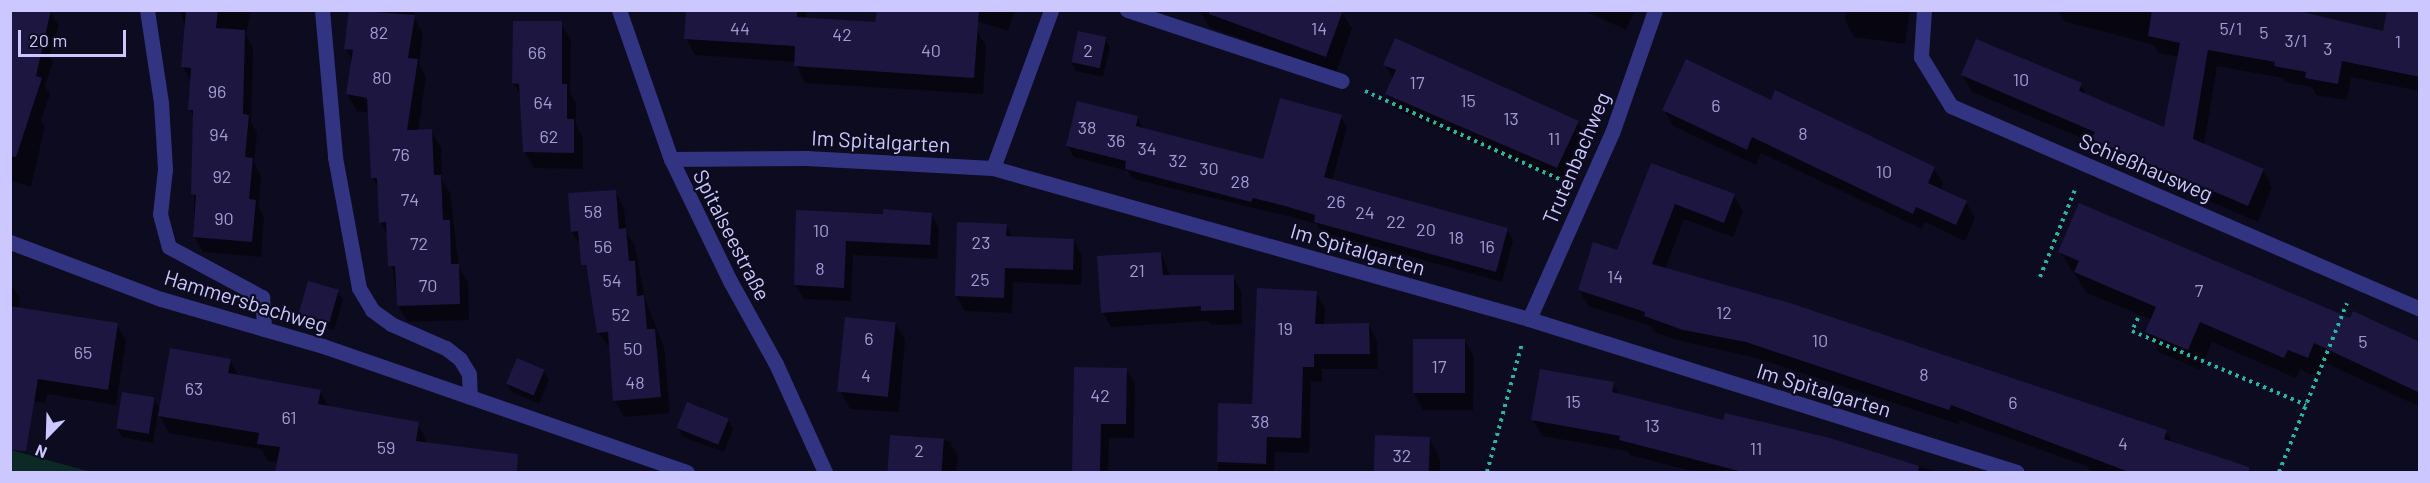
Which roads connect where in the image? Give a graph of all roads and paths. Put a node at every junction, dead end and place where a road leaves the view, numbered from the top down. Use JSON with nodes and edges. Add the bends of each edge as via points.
{"nodes":[{"id":1,"x":147,"y":10,"type":"edge"},
{"id":2,"x":322,"y":10,"type":"edge"},
{"id":3,"x":619,"y":10,"type":"edge"},
{"id":4,"x":1051,"y":10,"type":"edge"},
{"id":5,"x":1127,"y":10,"type":"edge"},
{"id":6,"x":1655,"y":10,"type":"edge"},
{"id":7,"x":1924,"y":10,"type":"edge"},
{"id":8,"x":1342,"y":81,"type":"joint"},
{"id":9,"x":671,"y":159,"type":"junction"},
{"id":10,"x":2085,"y":164,"type":"junction"},
{"id":11,"x":993,"y":168,"type":"junction"},
{"id":12,"x":1586,"y":192,"type":"junction"},
{"id":13,"x":10,"y":242,"type":"edge"},
{"id":14,"x":2040,"y":277,"type":"dead end"},
{"id":15,"x":2356,"y":281,"type":"junction"},
{"id":16,"x":2420,"y":309,"type":"edge"},
{"id":17,"x":2138,"y":318,"type":"dead end"},
{"id":18,"x":1528,"y":319,"type":"junction"},
{"id":19,"x":264,"y":328,"type":"junction"},
{"id":20,"x":470,"y":397,"type":"junction"},
{"id":21,"x":2306,"y":405,"type":"junction"},
{"id":22,"x":687,"y":472,"type":"edge"},
{"id":23,"x":825,"y":472,"type":"edge"},
{"id":24,"x":1487,"y":472,"type":"edge"},
{"id":25,"x":2017,"y":472,"type":"edge"},
{"id":26,"x":2279,"y":472,"type":"edge"}],
"edges":[{"from":1,"to":19,"type":"street","via":[[161,103],[165,169],[160,214],[169,248],[262,297]]},
{"from":2,"to":20,"type":"street","via":[[335,157],[359,288],[372,310],[460,359],[469,374]]},
{"from":3,"to":9,"type":"street","name":"Spitalseestraße"},
{"from":4,"to":11,"type":"street"},
{"from":5,"to":8,"type":"street"},
{"from":6,"to":12,"type":"street","name":"Trutenbachweg","via":[[1612,133]]},
{"from":7,"to":10,"type":"street","name":"Schießhausweg","via":[[1921,57],[1951,106]]},
{"from":8,"to":12,"type":"path"},
{"from":9,"to":11,"type":"street","name":"Im Spitalgarten","via":[[806,158]]},
{"from":9,"to":23,"type":"street","name":"Spitalseestraße","via":[[776,364]]},
{"from":10,"to":14,"type":"path"},
{"from":10,"to":15,"type":"street","name":"Schießhausweg"},
{"from":11,"to":18,"type":"street","name":"Im Spitalgarten"},
{"from":12,"to":18,"type":"street","name":"Trutenbachweg"},
{"from":13,"to":19,"type":"street","name":"Hammersbachweg","via":[[161,298]]},
{"from":15,"to":16,"type":"street","name":"Schießhausweg"},
{"from":15,"to":21,"type":"path"},
{"from":17,"to":21,"type":"path","via":[[2132,331]]},
{"from":18,"to":24,"type":"path"},
{"from":18,"to":25,"type":"street","name":"Im Spitalgarten"},
{"from":19,"to":20,"type":"street","name":"Hammersbachweg"},
{"from":20,"to":22,"type":"street","name":"Hammersbachweg"},
{"from":21,"to":26,"type":"path"}]}
